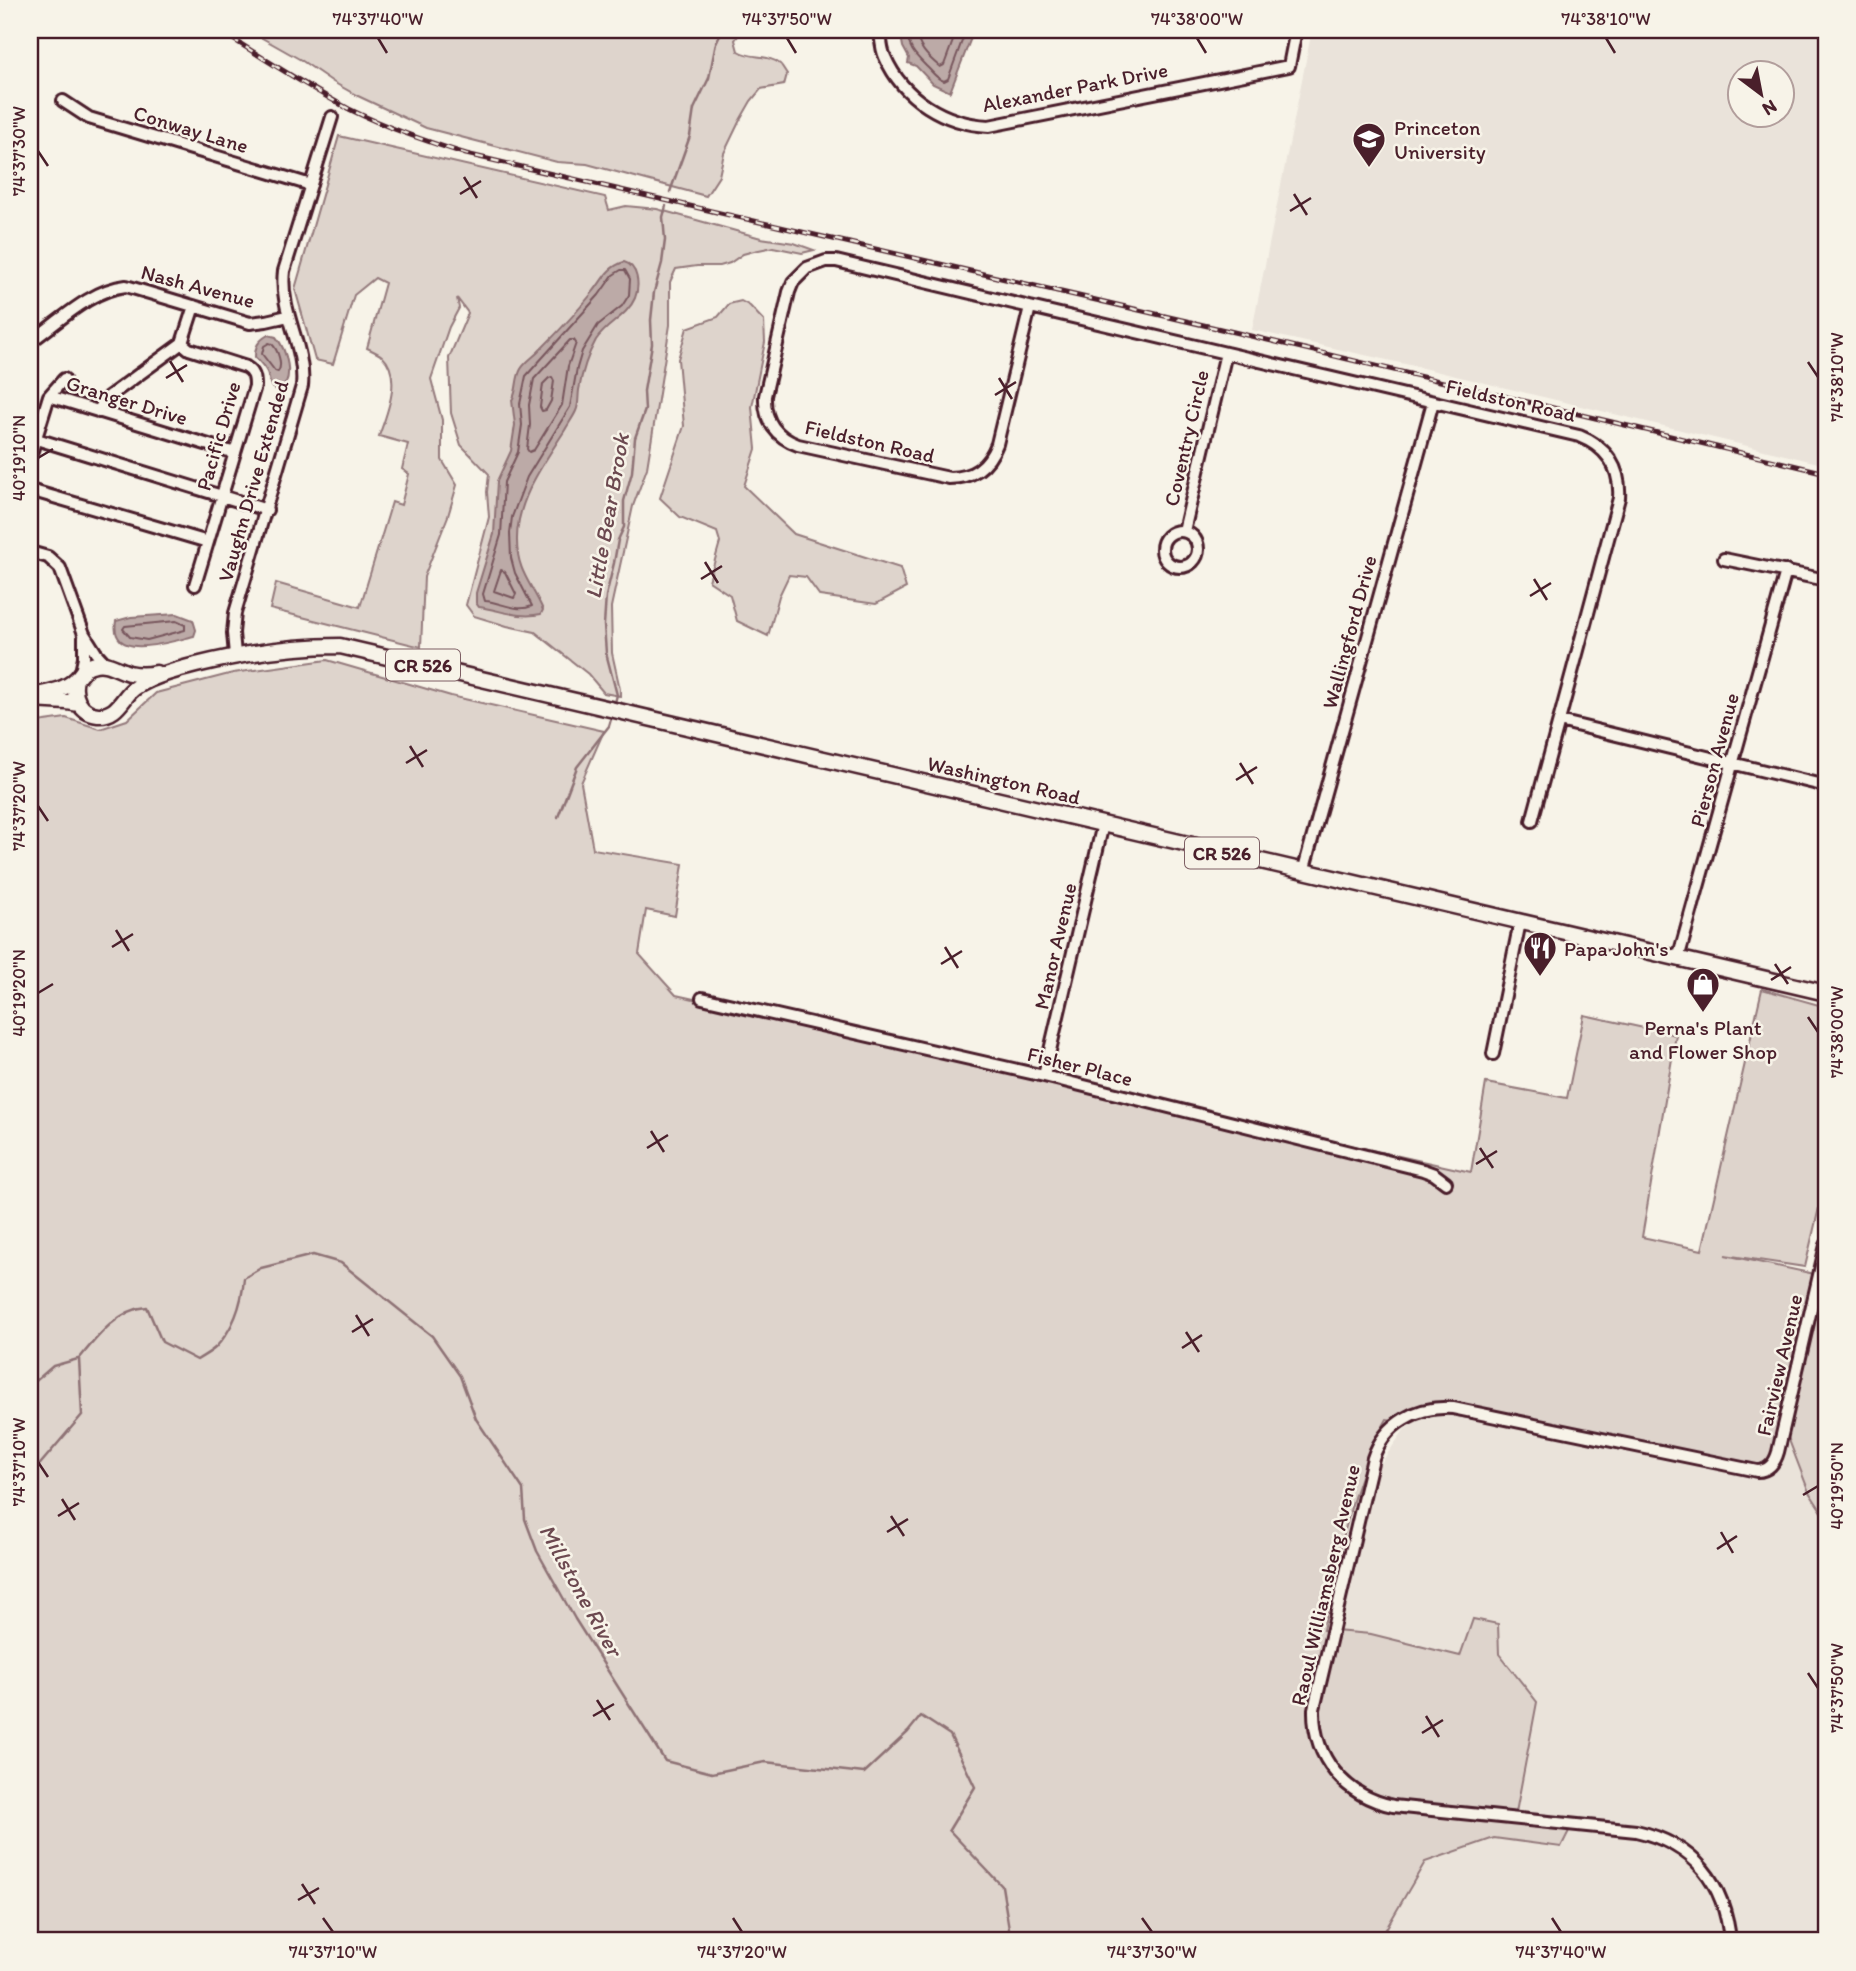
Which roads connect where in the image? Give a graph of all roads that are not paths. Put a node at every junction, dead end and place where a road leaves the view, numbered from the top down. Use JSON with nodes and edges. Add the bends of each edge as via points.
{"nodes":[{"id":1,"x":880,"y":30,"type":"edge"},
{"id":2,"x":1296,"y":30,"type":"edge"},
{"id":3,"x":63,"y":101,"type":"dead end"},
{"id":4,"x":332,"y":117,"type":"dead end"},
{"id":5,"x":311,"y":186,"type":"junction"},
{"id":6,"x":194,"y":306,"type":"junction"},
{"id":7,"x":1030,"y":307,"type":"junction"},
{"id":8,"x":288,"y":316,"type":"junction"},
{"id":9,"x":30,"y":342,"type":"edge"},
{"id":10,"x":182,"y":343,"type":"junction"},
{"id":11,"x":1226,"y":353,"type":"junction"},
{"id":12,"x":64,"y":379,"type":"dead end"},
{"id":13,"x":49,"y":396,"type":"junction"},
{"id":14,"x":1433,"y":402,"type":"junction"},
{"id":15,"x":99,"y":412,"type":"junction"},
{"id":16,"x":33,"y":438,"type":"edge"},
{"id":17,"x":235,"y":453,"type":"junction"},
{"id":18,"x":30,"y":457,"type":"edge"},
{"id":19,"x":30,"y":491,"type":"edge"},
{"id":20,"x":221,"y":497,"type":"junction"},
{"id":21,"x":267,"y":510,"type":"junction"},
{"id":22,"x":1184,"y":531,"type":"dead end"},
{"id":23,"x":208,"y":542,"type":"junction"},
{"id":24,"x":30,"y":552,"type":"edge"},
{"id":25,"x":1724,"y":559,"type":"dead end"},
{"id":26,"x":1786,"y":571,"type":"junction"},
{"id":27,"x":1826,"y":579,"type":"edge"},
{"id":28,"x":195,"y":585,"type":"dead end"},
{"id":29,"x":84,"y":634,"type":"junction"},
{"id":30,"x":235,"y":655,"type":"junction"},
{"id":31,"x":110,"y":665,"type":"junction"},
{"id":32,"x":172,"y":672,"type":"junction"},
{"id":33,"x":78,"y":676,"type":"junction"},
{"id":34,"x":30,"y":698,"type":"edge"},
{"id":35,"x":125,"y":698,"type":"junction"},
{"id":36,"x":79,"y":704,"type":"junction"},
{"id":37,"x":1559,"y":721,"type":"junction"},
{"id":38,"x":1733,"y":763,"type":"junction"},
{"id":39,"x":1826,"y":786,"type":"edge"},
{"id":40,"x":1532,"y":821,"type":"dead end"},
{"id":41,"x":1103,"y":824,"type":"junction"},
{"id":42,"x":1303,"y":872,"type":"junction"},
{"id":43,"x":1520,"y":922,"type":"junction"},
{"id":44,"x":1678,"y":959,"type":"junction"},
{"id":45,"x":1826,"y":993,"type":"edge"},
{"id":46,"x":702,"y":998,"type":"dead end"},
{"id":47,"x":1493,"y":1054,"type":"dead end"},
{"id":48,"x":1044,"y":1076,"type":"junction"},
{"id":49,"x":1446,"y":1183,"type":"dead end"},
{"id":50,"x":1826,"y":1245,"type":"edge"},
{"id":51,"x":1823,"y":1275,"type":"edge"},
{"id":52,"x":1778,"y":1452,"type":"joint"},
{"id":53,"x":1730,"y":1941,"type":"edge"}],
"edges":[{"from":1,"to":2,"type":"street","name":"Alexander Park Drive","via":[[890,66],[923,105],[975,126],[1289,66]]},
{"from":3,"to":5,"type":"street","name":"Conway Lane","via":[[89,118]]},
{"from":4,"to":5,"type":"street","name":"Vaughn Drive Extended"},
{"from":5,"to":8,"type":"street","name":"Vaughn Drive Extended","via":[[284,271]]},
{"from":6,"to":8,"type":"street","name":"Nash Avenue","via":[[250,323]]},
{"from":6,"to":9,"type":"street","name":"Nash Avenue","via":[[126,286],[111,288]]},
{"from":6,"to":10,"type":"street"},
{"from":7,"to":7,"type":"street","name":"Fieldston Road","via":[[836,261],[816,264],[800,274],[789,292],[765,396],[767,417],[779,435],[798,445],[949,478],[970,475],[988,462],[997,444]]},
{"from":7,"to":11,"type":"street","name":"Fieldston Road"},
{"from":8,"to":21,"type":"street","name":"Vaughn Drive Extended","via":[[302,362],[302,386]]},
{"from":10,"to":15,"type":"street","via":[[108,397]]},
{"from":10,"to":17,"type":"street","name":"Pacific Drive","via":[[246,367],[255,376]]},
{"from":11,"to":14,"type":"street","name":"Fieldston Road"},
{"from":11,"to":22,"type":"street","name":"Coventry Circle"},
{"from":12,"to":13,"type":"street"},
{"from":13,"to":15,"type":"street","name":"Granger Drive"},
{"from":13,"to":16,"type":"street"},
{"from":14,"to":37,"type":"street","name":"Fieldston Road","via":[[1579,436],[1601,447],[1614,466],[1619,498]]},
{"from":14,"to":42,"type":"street","name":"Wallingford Drive"},
{"from":15,"to":17,"type":"street","name":"Granger Drive"},
{"from":16,"to":18,"type":"street"},
{"from":16,"to":20,"type":"street"},
{"from":17,"to":20,"type":"street","name":"Pacific Drive"},
{"from":19,"to":23,"type":"street"},
{"from":20,"to":21,"type":"street"},
{"from":20,"to":23,"type":"street","name":"Pacific Drive"},
{"from":21,"to":30,"type":"street","name":"Vaughn Drive Extended","via":[[235,613]]},
{"from":23,"to":28,"type":"street","name":"Pacific Drive"},
{"from":24,"to":29,"type":"street","via":[[48,557],[60,568]]},
{"from":25,"to":26,"type":"street"},
{"from":26,"to":27,"type":"street"},
{"from":26,"to":38,"type":"street","name":"Pierson Avenue"},
{"from":29,"to":31,"type":"street"},
{"from":29,"to":33,"type":"street"},
{"from":30,"to":32,"type":"main road","name":"Washington Road","number":"CR 526"},
{"from":30,"to":41,"type":"main road","name":"Washington Road","number":"CR 526","via":[[300,646],[340,646],[376,653]]},
{"from":31,"to":32,"type":"main road","name":"Washington Road","number":"CR 526","via":[[141,675]]},
{"from":31,"to":33,"type":"main road","name":"Washington Road","number":"CR 526","via":[[92,664]]},
{"from":31,"to":35,"type":"main road","via":[[125,680]]},
{"from":32,"to":35,"type":"main road","name":"Washington Road","number":"CR 526","via":[[150,679]]},
{"from":33,"to":34,"type":"main road","name":"Washington Road","via":[[63,687]]},
{"from":33,"to":36,"type":"main road","via":[[75,695]]},
{"from":34,"to":36,"type":"main road"},
{"from":35,"to":36,"type":"main road","name":"Washington Road","number":"CR 526","via":[[107,714],[91,713]]},
{"from":37,"to":38,"type":"street"},
{"from":37,"to":40,"type":"street","name":"Fieldston Road"},
{"from":38,"to":39,"type":"street"},
{"from":38,"to":44,"type":"street","name":"Pierson Avenue"},
{"from":41,"to":42,"type":"main road","name":"Washington Road","number":"CR 526"},
{"from":41,"to":48,"type":"street","name":"Manor Avenue"},
{"from":42,"to":43,"type":"main road","name":"Washington Road","number":"CR 526"},
{"from":43,"to":44,"type":"main road","name":"Washington Road","number":"CR 526"},
{"from":43,"to":47,"type":"street"},
{"from":44,"to":45,"type":"main road","name":"Washington Road","number":"CR 526"},
{"from":46,"to":48,"type":"street","name":"Fisher Place"},
{"from":48,"to":49,"type":"street","name":"Fisher Place","via":[[1423,1170]]},
{"from":50,"to":51,"type":"street","name":"Fairview Avenue"},
{"from":51,"to":52,"type":"street","name":"Fairview Avenue"},
{"from":52,"to":53,"type":"street","name":"Raoul Williamsberg Avenue","via":[[1770,1466],[1757,1471],[1461,1409],[1429,1409],[1406,1418],[1387,1433],[1373,1458],[1314,1709],[1316,1734],[1327,1762],[1349,1787],[1369,1799],[1394,1806],[1627,1829],[1673,1844],[1695,1860],[1716,1887]]}]}
